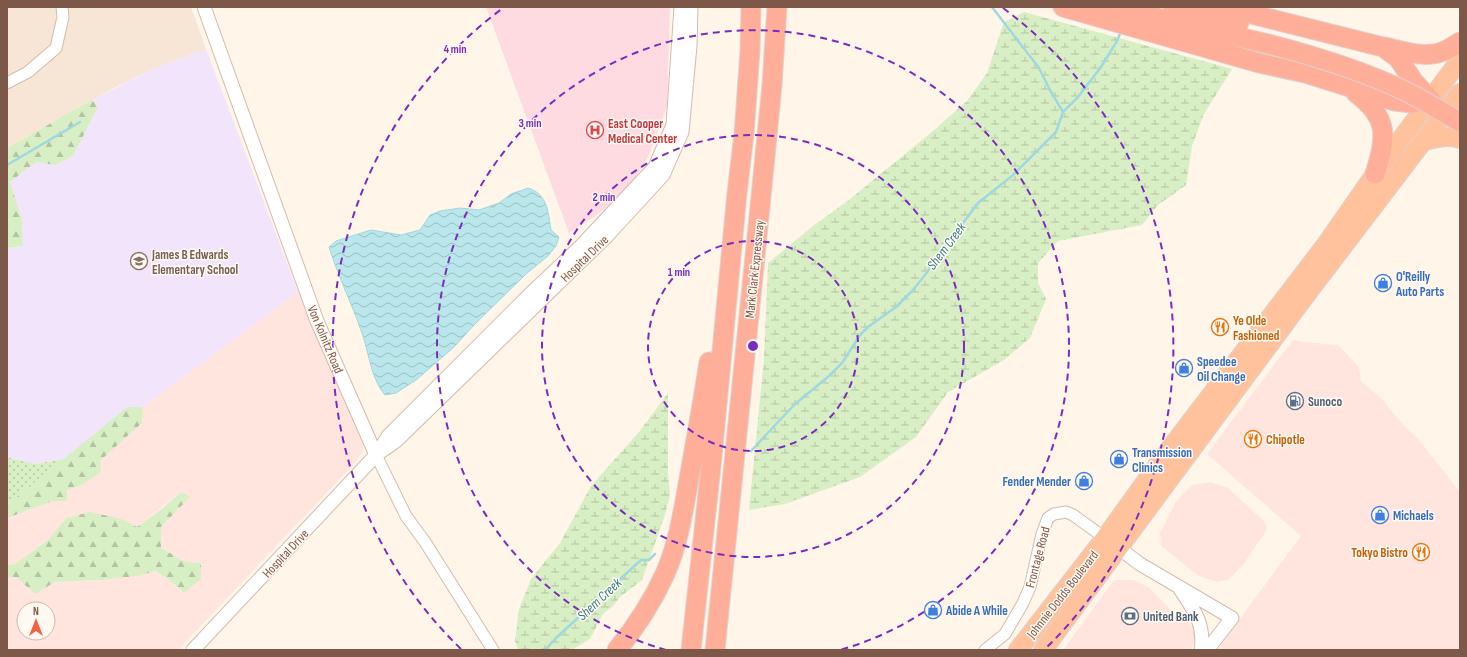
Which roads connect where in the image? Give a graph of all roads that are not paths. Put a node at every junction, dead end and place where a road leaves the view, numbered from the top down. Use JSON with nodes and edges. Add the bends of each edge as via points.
{"nodes":[{"id":1,"x":62,"y":7,"type":"edge"},
{"id":2,"x":204,"y":7,"type":"edge"},
{"id":3,"x":681,"y":7,"type":"edge"},
{"id":4,"x":691,"y":7,"type":"edge"},
{"id":5,"x":751,"y":7,"type":"edge"},
{"id":6,"x":777,"y":7,"type":"edge"},
{"id":7,"x":1063,"y":7,"type":"edge"},
{"id":8,"x":1112,"y":7,"type":"edge"},
{"id":9,"x":1173,"y":7,"type":"edge"},
{"id":10,"x":1223,"y":7,"type":"edge"},
{"id":11,"x":1270,"y":37,"type":"junction"},
{"id":12,"x":1460,"y":42,"type":"edge"},
{"id":13,"x":1383,"y":47,"type":"junction"},
{"id":14,"x":1460,"y":60,"type":"edge"},
{"id":15,"x":7,"y":83,"type":"edge"},
{"id":16,"x":1350,"y":89,"type":"junction"},
{"id":17,"x":1460,"y":93,"type":"edge"},
{"id":18,"x":1431,"y":100,"type":"junction"},
{"id":19,"x":1457,"y":111,"type":"edge"},
{"id":20,"x":1460,"y":127,"type":"edge"},
{"id":21,"x":1460,"y":139,"type":"edge"},
{"id":22,"x":1422,"y":142,"type":"junction"},
{"id":23,"x":1375,"y":174,"type":"junction"},
{"id":24,"x":736,"y":193,"type":"junction"},
{"id":25,"x":376,"y":455,"type":"junction"},
{"id":26,"x":1112,"y":543,"type":"junction"},
{"id":27,"x":1178,"y":586,"type":"junction"},
{"id":28,"x":193,"y":650,"type":"edge"},
{"id":29,"x":493,"y":650,"type":"edge"},
{"id":30,"x":616,"y":650,"type":"edge"},
{"id":31,"x":691,"y":650,"type":"edge"},
{"id":32,"x":715,"y":650,"type":"edge"},
{"id":33,"x":985,"y":650,"type":"edge"},
{"id":34,"x":1018,"y":650,"type":"edge"},
{"id":35,"x":1043,"y":650,"type":"edge"},
{"id":36,"x":1201,"y":650,"type":"edge"},
{"id":37,"x":1207,"y":650,"type":"edge"}],
"edges":[{"from":1,"to":15,"type":"street","via":[[64,16],[56,48],[28,72]]},
{"from":2,"to":25,"type":"street","name":"Von Kolnitz Road","via":[[318,321]]},
{"from":3,"to":25,"type":"street","name":"Hospital Drive","via":[[673,125],[655,167],[582,246],[528,296],[388,436]]},
{"from":4,"to":25,"type":"street","name":"Hospital Drive","via":[[682,132],[663,175],[596,246],[396,441]]},
{"from":5,"to":24,"type":"highway","name":"Mark Clark Expressway","via":[[744,134]]},
{"from":6,"to":32,"type":"highway","name":"Mark Clark Expressway","via":[[758,235]]},
{"from":7,"to":16,"type":"highway","via":[[1259,63],[1305,73]]},
{"from":8,"to":11,"type":"highway"},
{"from":9,"to":11,"type":"highway"},
{"from":10,"to":13,"type":"highway"},
{"from":11,"to":19,"type":"highway","bridge":true,"via":[[1306,54]]},
{"from":12,"to":13,"type":"highway","via":[[1432,54]]},
{"from":13,"to":18,"type":"highway","via":[[1398,58],[1414,82]]},
{"from":14,"to":18,"type":"highway"},
{"from":16,"to":18,"type":"highway","via":[[1402,103]]},
{"from":16,"to":23,"type":"highway","via":[[1366,100],[1384,129],[1381,156]]},
{"from":17,"to":19,"type":"highway"},
{"from":18,"to":19,"type":"highway"},
{"from":18,"to":23,"type":"highway"},
{"from":19,"to":20,"type":"highway"},
{"from":19,"to":22,"type":"highway"},
{"from":21,"to":22,"type":"highway","via":[[1446,136]]},
{"from":22,"to":26,"type":"highway"},
{"from":23,"to":26,"type":"highway","via":[[1327,243],[1156,467]]},
{"from":24,"to":30,"type":"highway","via":[[720,304],[678,537],[657,589],[634,627]]},
{"from":24,"to":31,"type":"highway","name":"Mark Clark Expressway"},
{"from":25,"to":28,"type":"street","name":"Hospital Drive"},
{"from":25,"to":29,"type":"street","name":"Von Kolnitz Road","via":[[406,516]]},
{"from":26,"to":27,"type":"street","via":[[1140,564]]},
{"from":26,"to":33,"type":"street","name":"Frontage Road","via":[[1073,514],[1066,512],[1048,518],[1030,587],[1023,603],[1005,634]]},
{"from":26,"to":34,"type":"highway","name":"Johnnie Dodds Boulevard"},
{"from":26,"to":35,"type":"highway","name":"Johnnie Dodds Boulevard"},
{"from":27,"to":36,"type":"street","via":[[1199,620],[1202,630]]},
{"from":27,"to":37,"type":"street","via":[[1232,618]]}]}
